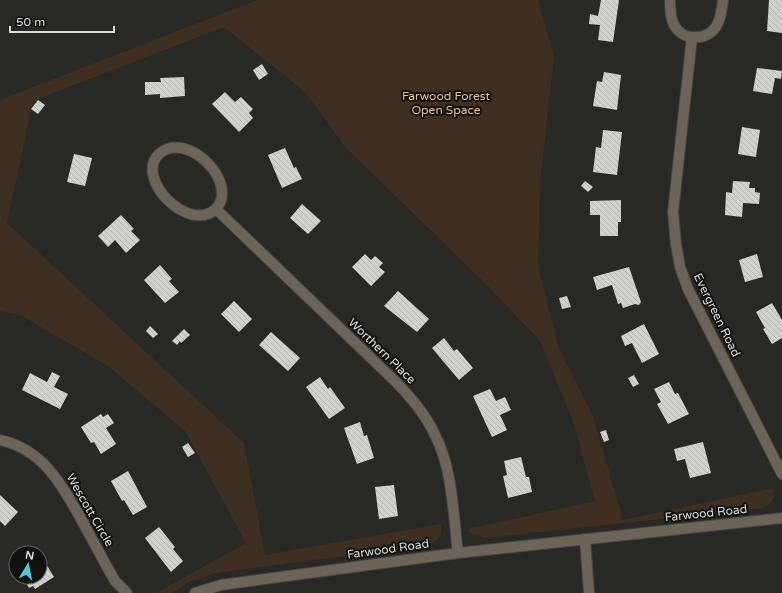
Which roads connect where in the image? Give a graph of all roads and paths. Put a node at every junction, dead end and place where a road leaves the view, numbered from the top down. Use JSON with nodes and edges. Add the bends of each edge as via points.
{"nodes":[{"id":1,"x":670,"y":0,"type":"edge"},
{"id":2,"x":723,"y":0,"type":"edge"},
{"id":3,"x":692,"y":37,"type":"junction"},
{"id":4,"x":216,"y":209,"type":"junction"},
{"id":5,"x":0,"y":440,"type":"edge"},
{"id":6,"x":782,"y":474,"type":"edge"},
{"id":7,"x":782,"y":518,"type":"edge"},
{"id":8,"x":585,"y":540,"type":"junction"},
{"id":9,"x":458,"y":553,"type":"junction"},
{"id":10,"x":127,"y":593,"type":"edge"},
{"id":11,"x":195,"y":593,"type":"edge"},
{"id":12,"x":589,"y":593,"type":"edge"}],
"edges":[{"from":1,"to":3,"type":"street","via":[[673,24],[679,32]]},
{"from":2,"to":3,"type":"street","via":[[720,19],[715,28],[707,35]]},
{"from":3,"to":6,"type":"street","name":"Evergreen Road","via":[[673,212],[680,267],[688,289]]},
{"from":4,"to":4,"type":"street","via":[[203,216],[193,216],[183,212],[169,200],[157,187],[153,177],[152,166],[160,154],[168,148],[182,147],[206,163],[218,176],[222,186],[222,197]]},
{"from":4,"to":9,"type":"street","name":"Worthern Place","via":[[397,383],[423,413],[436,436],[443,456],[449,481]]},
{"from":5,"to":10,"type":"street","name":"Wescott Circle","via":[[24,448],[50,470],[64,489],[115,581]]},
{"from":7,"to":8,"type":"street","name":"Farwood Road"},
{"from":8,"to":9,"type":"street","name":"Farwood Road"},
{"from":8,"to":12,"type":"street"},
{"from":9,"to":11,"type":"street","name":"Farwood Road","via":[[221,585]]}]}
